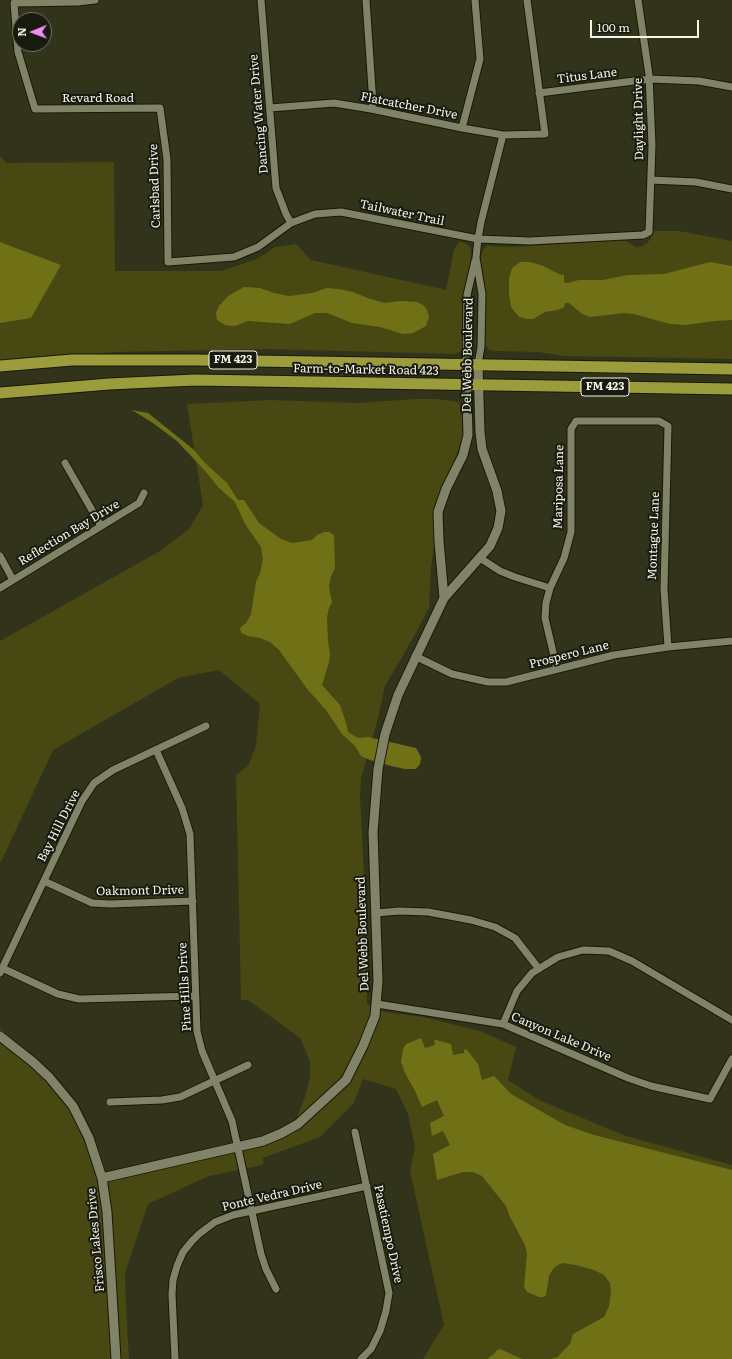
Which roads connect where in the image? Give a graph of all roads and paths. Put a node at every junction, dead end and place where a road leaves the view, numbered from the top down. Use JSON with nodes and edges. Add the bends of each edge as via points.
{"nodes":[{"id":1,"x":95,"y":0,"type":"edge"},
{"id":2,"x":261,"y":0,"type":"edge"},
{"id":3,"x":366,"y":0,"type":"edge"},
{"id":4,"x":475,"y":0,"type":"edge"},
{"id":5,"x":527,"y":0,"type":"edge"},
{"id":6,"x":638,"y":0,"type":"edge"},
{"id":7,"x":650,"y":79,"type":"junction"},
{"id":8,"x":732,"y":87,"type":"edge"},
{"id":9,"x":539,"y":93,"type":"junction"},
{"id":10,"x":160,"y":108,"type":"joint"},
{"id":11,"x":270,"y":108,"type":"junction"},
{"id":12,"x":371,"y":109,"type":"junction"},
{"id":13,"x":462,"y":128,"type":"junction"},
{"id":14,"x":503,"y":135,"type":"junction"},
{"id":15,"x":651,"y":180,"type":"junction"},
{"id":16,"x":732,"y":189,"type":"edge"},
{"id":17,"x":291,"y":224,"type":"junction"},
{"id":18,"x":643,"y":236,"type":"joint"},
{"id":19,"x":478,"y":239,"type":"junction"},
{"id":20,"x":476,"y":258,"type":"junction"},
{"id":21,"x":168,"y":262,"type":"joint"},
{"id":22,"x":466,"y":364,"type":"junction"},
{"id":23,"x":478,"y":364,"type":"junction"},
{"id":24,"x":0,"y":366,"type":"edge"},
{"id":25,"x":732,"y":369,"type":"edge"},
{"id":26,"x":466,"y":384,"type":"junction"},
{"id":27,"x":478,"y":384,"type":"junction"},
{"id":28,"x":732,"y":390,"type":"edge"},
{"id":29,"x":0,"y":393,"type":"edge"},
{"id":30,"x":576,"y":421,"type":"joint"},
{"id":31,"x":65,"y":463,"type":"dead end"},
{"id":32,"x":144,"y":494,"type":"dead end"},
{"id":33,"x":101,"y":526,"type":"junction"},
{"id":34,"x":0,"y":556,"type":"edge"},
{"id":35,"x":480,"y":558,"type":"junction"},
{"id":36,"x":14,"y":580,"type":"junction"},
{"id":37,"x":0,"y":588,"type":"edge"},
{"id":38,"x":550,"y":588,"type":"junction"},
{"id":39,"x":444,"y":598,"type":"junction"},
{"id":40,"x":732,"y":641,"type":"edge"},
{"id":41,"x":668,"y":647,"type":"junction"},
{"id":42,"x":416,"y":656,"type":"junction"},
{"id":43,"x":557,"y":669,"type":"junction"},
{"id":44,"x":206,"y":726,"type":"dead end"},
{"id":45,"x":156,"y":750,"type":"junction"},
{"id":46,"x":44,"y":881,"type":"junction"},
{"id":47,"x":193,"y":901,"type":"junction"},
{"id":48,"x":376,"y":914,"type":"junction"},
{"id":49,"x":539,"y":969,"type":"junction"},
{"id":50,"x":1,"y":970,"type":"edge"},
{"id":51,"x":196,"y":996,"type":"junction"},
{"id":52,"x":377,"y":1004,"type":"junction"},
{"id":53,"x":732,"y":1020,"type":"edge"},
{"id":54,"x":503,"y":1024,"type":"junction"},
{"id":55,"x":0,"y":1036,"type":"edge"},
{"id":56,"x":732,"y":1059,"type":"edge"},
{"id":57,"x":248,"y":1066,"type":"dead end"},
{"id":58,"x":216,"y":1080,"type":"junction"},
{"id":59,"x":110,"y":1102,"type":"dead end"},
{"id":60,"x":355,"y":1132,"type":"dead end"},
{"id":61,"x":238,"y":1147,"type":"junction"},
{"id":62,"x":102,"y":1178,"type":"junction"},
{"id":63,"x":367,"y":1186,"type":"junction"},
{"id":64,"x":252,"y":1210,"type":"junction"},
{"id":65,"x":276,"y":1289,"type":"dead end"},
{"id":66,"x":116,"y":1359,"type":"edge"},
{"id":67,"x":175,"y":1359,"type":"edge"},
{"id":68,"x":361,"y":1359,"type":"edge"}],
"edges":[{"from":1,"to":10,"type":"street","name":"Revard Road","via":[[14,3],[18,52],[35,109]]},
{"from":2,"to":11,"type":"street","name":"Dancing Water Drive"},
{"from":3,"to":12,"type":"street"},
{"from":4,"to":13,"type":"street","via":[[480,59]]},
{"from":5,"to":9,"type":"street"},
{"from":6,"to":7,"type":"street","name":"Daylight Drive"},
{"from":7,"to":8,"type":"street","name":"Titus Lane","via":[[699,81]]},
{"from":7,"to":9,"type":"street","name":"Titus Lane"},
{"from":7,"to":15,"type":"street","name":"Daylight Drive"},
{"from":9,"to":14,"type":"street","name":"Flatcatcher Drive","via":[[545,134]]},
{"from":10,"to":21,"type":"street","name":"Carlsbad Drive","via":[[167,156]]},
{"from":11,"to":12,"type":"street","name":"Flatcatcher Drive","via":[[334,103]]},
{"from":11,"to":17,"type":"street","name":"Dancing Water Drive","via":[[276,188]]},
{"from":12,"to":13,"type":"street","name":"Flatcatcher Drive"},
{"from":13,"to":14,"type":"street","name":"Flatcatcher Drive"},
{"from":14,"to":19,"type":"street","name":"Del Webb Boulevard"},
{"from":15,"to":16,"type":"street","via":[[696,182]]},
{"from":15,"to":18,"type":"street","name":"Daylight Drive","via":[[649,232]]},
{"from":17,"to":19,"type":"street","name":"Tailwater Trail","via":[[315,214],[341,212]]},
{"from":17,"to":21,"type":"street","name":"Tailwater Trail","via":[[258,247],[234,257]]},
{"from":18,"to":19,"type":"street","name":"Tailwater Trail","via":[[530,241]]},
{"from":19,"to":20,"type":"street","name":"Del Webb Boulevard"},
{"from":20,"to":22,"type":"street","name":"Del Webb Boulevard","via":[[467,295]]},
{"from":20,"to":23,"type":"street","name":"Del Webb Boulevard","via":[[482,294],[481,347]]},
{"from":22,"to":23,"type":"main road","name":"Farm-to-Market Road 423","number":"FM 423"},
{"from":22,"to":24,"type":"main road","name":"Farm-to-Market Road 423","number":"FM 423","via":[[72,360]]},
{"from":22,"to":26,"type":"street","name":"Del Webb Boulevard"},
{"from":23,"to":25,"type":"main road","name":"Farm-to-Market Road 423","number":"FM 423"},
{"from":23,"to":27,"type":"street","name":"Del Webb Boulevard"},
{"from":26,"to":27,"type":"main road","name":"Farm-to-Market Road 423","number":"FM 423"},
{"from":26,"to":29,"type":"main road","name":"Farm-to-Market Road 423","number":"FM 423","via":[[195,380]]},
{"from":26,"to":39,"type":"street","name":"Del Webb Boulevard","via":[[468,435],[463,455],[438,512]]},
{"from":27,"to":28,"type":"main road","name":"Farm-to-Market Road 423","number":"FM 423"},
{"from":27,"to":35,"type":"street","name":"Del Webb Boulevard","via":[[482,449],[497,491],[501,511],[498,528],[490,546]]},
{"from":30,"to":38,"type":"street","name":"Mariposa Lane","via":[[571,429],[571,532],[564,558]]},
{"from":30,"to":41,"type":"street","name":"Montague Lane","via":[[660,421],[668,426],[664,589]]},
{"from":31,"to":33,"type":"street"},
{"from":32,"to":33,"type":"street","name":"Reflection Bay Drive","via":[[139,503]]},
{"from":33,"to":36,"type":"street","name":"Reflection Bay Drive"},
{"from":34,"to":36,"type":"street"},
{"from":35,"to":38,"type":"street","via":[[500,571]]},
{"from":35,"to":39,"type":"street","name":"Del Webb Boulevard"},
{"from":36,"to":37,"type":"street","name":"Reflection Bay Drive"},
{"from":38,"to":43,"type":"street","name":"Mariposa Lane","via":[[545,618]]},
{"from":39,"to":42,"type":"street","name":"Del Webb Boulevard"},
{"from":40,"to":41,"type":"street","name":"Prospero Lane"},
{"from":41,"to":43,"type":"street","name":"Prospero Lane","via":[[614,655]]},
{"from":42,"to":43,"type":"street","name":"Prospero Lane","via":[[452,674],[488,682],[506,682]]},
{"from":42,"to":48,"type":"street","name":"Del Webb Boulevard","via":[[398,695],[385,734],[378,769],[372,832]]},
{"from":44,"to":45,"type":"street","name":"Bay Hill Drive"},
{"from":45,"to":46,"type":"street","name":"Bay Hill Drive","via":[[113,770],[94,783],[82,800]]},
{"from":45,"to":47,"type":"street","name":"Pine Hills Drive","via":[[182,808],[190,834]]},
{"from":46,"to":47,"type":"street","name":"Oakmont Drive","via":[[92,903]]},
{"from":46,"to":50,"type":"street","name":"Bay Hill Drive"},
{"from":47,"to":51,"type":"street","name":"Pine Hills Drive"},
{"from":48,"to":49,"type":"street","via":[[428,912],[495,927],[515,938]]},
{"from":48,"to":52,"type":"street","name":"Del Webb Boulevard"},
{"from":49,"to":53,"type":"street","via":[[558,957],[583,950],[609,952],[632,962]]},
{"from":49,"to":54,"type":"street","via":[[532,973],[517,991]]},
{"from":50,"to":51,"type":"street","via":[[58,994],[79,999]]},
{"from":51,"to":58,"type":"street","name":"Pine Hills Drive","via":[[197,1031],[202,1051]]},
{"from":52,"to":54,"type":"street","name":"Canyon Lake Drive"},
{"from":52,"to":61,"type":"street","name":"Del Webb Boulevard","via":[[363,1046],[346,1080],[298,1124],[263,1141]]},
{"from":54,"to":56,"type":"street","name":"Canyon Lake Drive","via":[[628,1078],[710,1100]]},
{"from":55,"to":62,"type":"street","name":"Frisco Lakes Drive","via":[[49,1077],[73,1106],[89,1138]]},
{"from":57,"to":58,"type":"street"},
{"from":58,"to":59,"type":"street","via":[[180,1097]]},
{"from":58,"to":61,"type":"street","name":"Pine Hills Drive","via":[[232,1121]]},
{"from":60,"to":63,"type":"street","name":"Pasatiempo Drive"},
{"from":61,"to":62,"type":"street","name":"Del Webb Boulevard"},
{"from":61,"to":64,"type":"street","name":"Pine Hills Drive"},
{"from":62,"to":66,"type":"street","name":"Frisco Lakes Drive","via":[[107,1212]]},
{"from":63,"to":64,"type":"street","name":"Ponte Vedra Drive"},
{"from":63,"to":68,"type":"street","name":"Pasatiempo Drive","via":[[389,1292],[380,1332]]},
{"from":64,"to":65,"type":"street","name":"Pine Hills Drive","via":[[261,1254]]},
{"from":64,"to":67,"type":"street","name":"Ponte Vedra Drive","via":[[223,1218],[206,1227],[192,1240],[181,1257],[172,1290]]}]}
